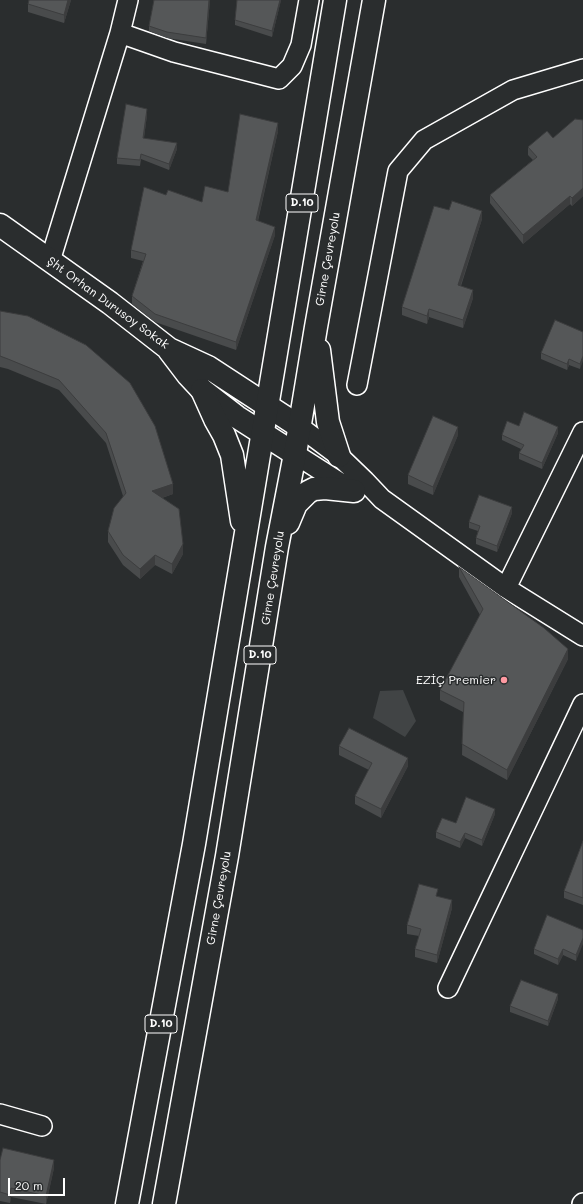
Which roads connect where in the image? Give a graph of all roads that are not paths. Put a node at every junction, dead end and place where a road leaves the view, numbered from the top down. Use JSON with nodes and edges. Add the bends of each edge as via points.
{"nodes":[{"id":1,"x":128,"y":0,"type":"edge"},
{"id":2,"x":309,"y":0,"type":"edge"},
{"id":3,"x":335,"y":0,"type":"edge"},
{"id":4,"x":374,"y":0,"type":"edge"},
{"id":5,"x":120,"y":33,"type":"junction"},
{"id":6,"x":583,"y":69,"type":"edge"},
{"id":7,"x":0,"y":225,"type":"edge"},
{"id":8,"x":50,"y":260,"type":"junction"},
{"id":9,"x":316,"y":327,"type":"junction"},
{"id":10,"x":169,"y":349,"type":"junction"},
{"id":11,"x":357,"y":385,"type":"dead end"},
{"id":12,"x":202,"y":390,"type":"junction"},
{"id":13,"x":268,"y":406,"type":"junction"},
{"id":14,"x":300,"y":427,"type":"junction"},
{"id":15,"x":583,"y":432,"type":"edge"},
{"id":16,"x":263,"y":434,"type":"junction"},
{"id":17,"x":295,"y":454,"type":"junction"},
{"id":18,"x":339,"y":456,"type":"junction"},
{"id":19,"x":354,"y":491,"type":"junction"},
{"id":20,"x":382,"y":499,"type":"junction"},
{"id":21,"x":245,"y":542,"type":"junction"},
{"id":22,"x":277,"y":547,"type":"junction"},
{"id":23,"x":506,"y":588,"type":"junction"},
{"id":24,"x":583,"y":636,"type":"edge"},
{"id":25,"x":583,"y":704,"type":"edge"},
{"id":26,"x":448,"y":988,"type":"dead end"},
{"id":27,"x":0,"y":1114,"type":"edge"},
{"id":28,"x":42,"y":1126,"type":"dead end"},
{"id":29,"x":127,"y":1204,"type":"edge"},
{"id":30,"x":164,"y":1204,"type":"edge"}],
"edges":[{"from":1,"to":5,"type":"street"},
{"from":2,"to":5,"type":"street","via":[[301,45],[292,66],[279,79],[174,52]]},
{"from":3,"to":13,"type":"main road","number":"D.10"},
{"from":4,"to":9,"type":"main road","name":"Girne Çevreyolu","number":"D.10"},
{"from":5,"to":8,"type":"street"},
{"from":6,"to":11,"type":"street","via":[[514,90],[424,140],[398,171]]},
{"from":7,"to":8,"type":"main road","name":"Şht Orhan Durusoy Sokak"},
{"from":8,"to":10,"type":"main road","name":"Şht Orhan Durusoy Sokak"},
{"from":9,"to":14,"type":"main road","name":"Girne Çevreyolu","number":"D.10"},
{"from":9,"to":18,"type":"main road","via":[[328,422]]},
{"from":10,"to":12,"type":"main road"},
{"from":10,"to":13,"type":"main road","name":"Şht Orhan Durusoy Sokak","via":[[208,367]]},
{"from":12,"to":16,"type":"main road"},
{"from":12,"to":21,"type":"main road","via":[[232,455]]},
{"from":13,"to":14,"type":"main road","name":"Şht Orhan Durusoy Sokak"},
{"from":13,"to":16,"type":"main road","number":"D.10"},
{"from":14,"to":17,"type":"main road","name":"Girne Çevreyolu","number":"D.10"},
{"from":14,"to":18,"type":"street","name":"Şht Orhan Durusoy Sokak"},
{"from":15,"to":23,"type":"street"},
{"from":16,"to":17,"type":"main road"},
{"from":16,"to":21,"type":"main road","number":"D.10"},
{"from":17,"to":19,"type":"street"},
{"from":17,"to":22,"type":"main road","name":"Girne Çevreyolu","number":"D.10"},
{"from":18,"to":20,"type":"street","name":"Şht Orhan Durusoy Sokak","via":[[366,480]]},
{"from":19,"to":20,"type":"street"},
{"from":19,"to":22,"type":"main road","via":[[314,488],[308,492],[296,504]]},
{"from":20,"to":23,"type":"street"},
{"from":21,"to":29,"type":"main road","number":"D.10","via":[[194,844]]},
{"from":22,"to":30,"type":"main road","name":"Girne Çevreyolu","number":"D.10","via":[[230,841]]},
{"from":23,"to":24,"type":"street"},
{"from":25,"to":26,"type":"street"},
{"from":27,"to":28,"type":"street"}]}
